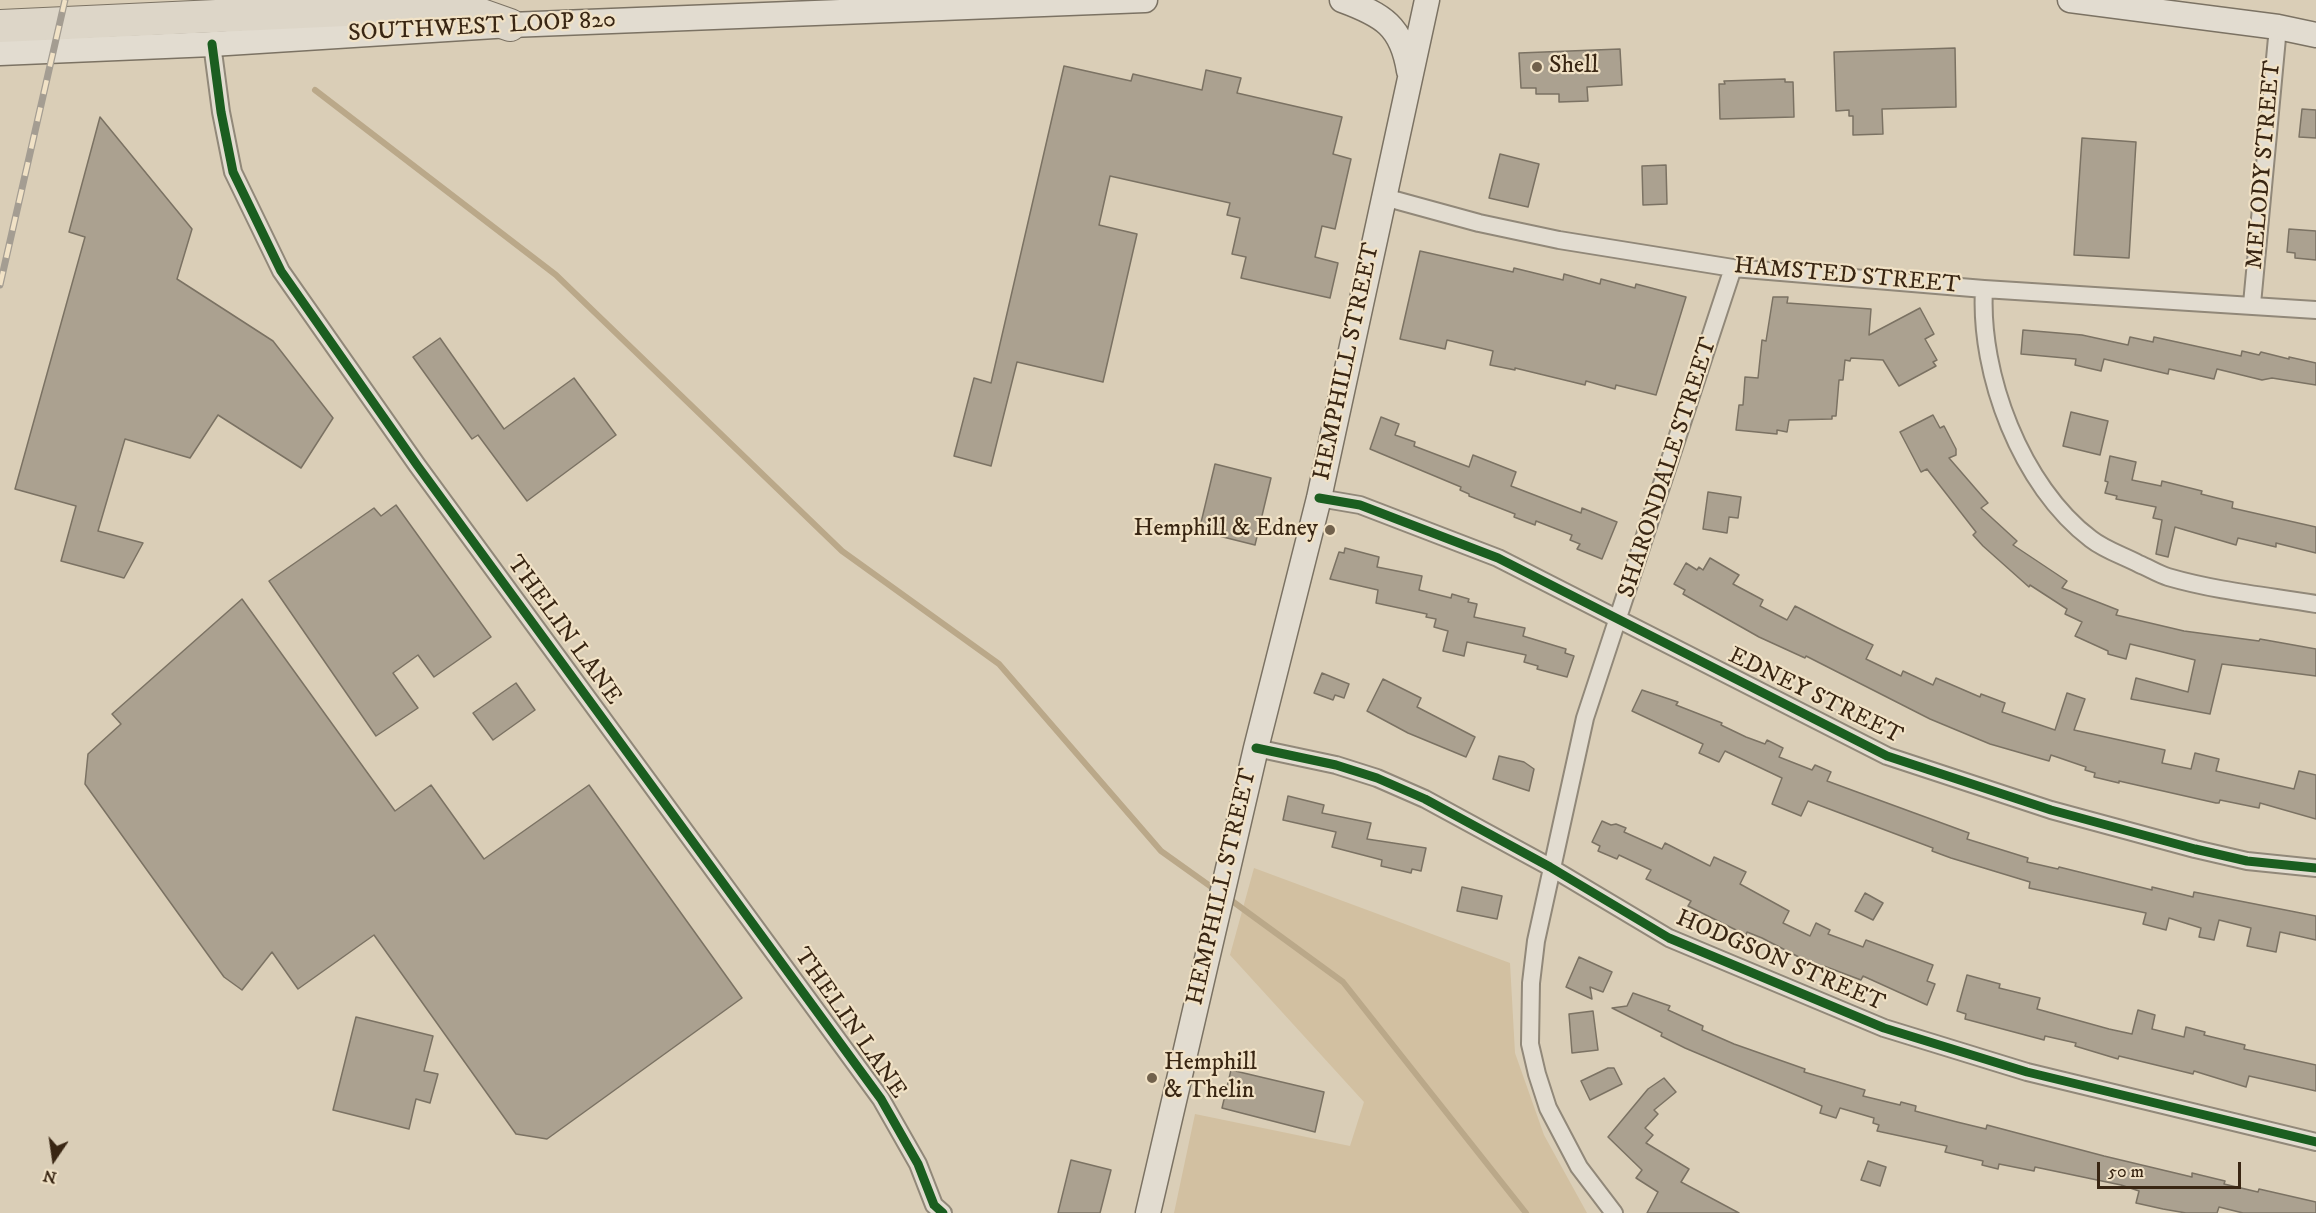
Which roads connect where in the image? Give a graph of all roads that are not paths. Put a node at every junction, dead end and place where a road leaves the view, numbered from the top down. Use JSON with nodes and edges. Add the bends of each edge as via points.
{"nodes":[{"id":1,"x":1145,"y":0,"type":"edge"},
{"id":2,"x":1342,"y":0,"type":"edge"},
{"id":3,"x":1427,"y":0,"type":"edge"},
{"id":4,"x":2070,"y":0,"type":"edge"},
{"id":5,"x":510,"y":25,"type":"junction"},
{"id":6,"x":0,"y":26,"type":"edge"},
{"id":7,"x":2278,"y":27,"type":"junction"},
{"id":8,"x":2316,"y":35,"type":"edge"},
{"id":9,"x":212,"y":44,"type":"junction"},
{"id":10,"x":0,"y":53,"type":"edge"},
{"id":11,"x":1410,"y":76,"type":"junction"},
{"id":12,"x":1384,"y":197,"type":"junction"},
{"id":13,"x":1733,"y":267,"type":"junction"},
{"id":14,"x":1984,"y":289,"type":"junction"},
{"id":15,"x":2252,"y":304,"type":"junction"},
{"id":16,"x":2316,"y":310,"type":"edge"},
{"id":17,"x":1319,"y":498,"type":"junction"},
{"id":18,"x":2316,"y":604,"type":"edge"},
{"id":19,"x":1619,"y":621,"type":"junction"},
{"id":20,"x":1256,"y":748,"type":"junction"},
{"id":21,"x":1551,"y":867,"type":"junction"},
{"id":22,"x":2316,"y":868,"type":"edge"},
{"id":23,"x":2316,"y":1142,"type":"edge"},
{"id":24,"x":943,"y":1213,"type":"edge"},
{"id":25,"x":1148,"y":1213,"type":"edge"},
{"id":26,"x":1614,"y":1213,"type":"edge"}],
"edges":[{"from":1,"to":5,"type":"main road","name":"SOUTHWEST LOOP 820"},
{"from":2,"to":11,"type":"main road","via":[[1379,16],[1395,30],[1407,53]]},
{"from":3,"to":11,"type":"main road","name":"HEMPHILL STREET"},
{"from":4,"to":7,"type":"main road"},
{"from":5,"to":6,"type":"highway","via":[[453,4]]},
{"from":5,"to":9,"type":"main road","name":"SOUTHWEST LOOP 820"},
{"from":7,"to":8,"type":"main road"},
{"from":7,"to":15,"type":"street","name":"MELODY STREET"},
{"from":9,"to":10,"type":"main road","name":"SOUTHWEST LOOP 820"},
{"from":9,"to":24,"type":"street","name":"THELIN LANE","via":[[233,172],[281,271],[417,465],[881,1099],[918,1164],[934,1205]]},
{"from":11,"to":12,"type":"main road","name":"HEMPHILL STREET"},
{"from":12,"to":13,"type":"street","name":"HAMSTED STREET","via":[[1558,240]]},
{"from":12,"to":17,"type":"main road","name":"HEMPHILL STREET"},
{"from":13,"to":14,"type":"street","name":"HAMSTED STREET"},
{"from":13,"to":19,"type":"street","name":"SHARONDALE STREET"},
{"from":14,"to":15,"type":"street","name":"HAMSTED STREET"},
{"from":14,"to":18,"type":"street","via":[[1983,313],[1995,387],[2010,432],[2048,495],[2091,539],[2166,577]]},
{"from":15,"to":16,"type":"street","name":"HAMSTED STREET"},
{"from":17,"to":19,"type":"street","name":"EDNEY STREET","via":[[1360,505],[1498,558]]},
{"from":17,"to":20,"type":"main road","name":"HEMPHILL STREET"},
{"from":19,"to":21,"type":"street","name":"SHARONDALE STREET","via":[[1585,718]]},
{"from":19,"to":22,"type":"street","name":"EDNEY STREET","via":[[1887,756],[2051,810],[2195,849],[2247,861]]},
{"from":20,"to":21,"type":"street","name":"HODGSON STREET","via":[[1377,778],[1425,799]]},
{"from":20,"to":25,"type":"main road","name":"HEMPHILL STREET"},
{"from":21,"to":23,"type":"street","name":"HODGSON STREET","via":[[1669,938],[1884,1028],[2027,1072]]},
{"from":21,"to":26,"type":"street","name":"SHARONDALE STREET","via":[[1531,983],[1530,1044],[1548,1108],[1580,1167]]}]}
